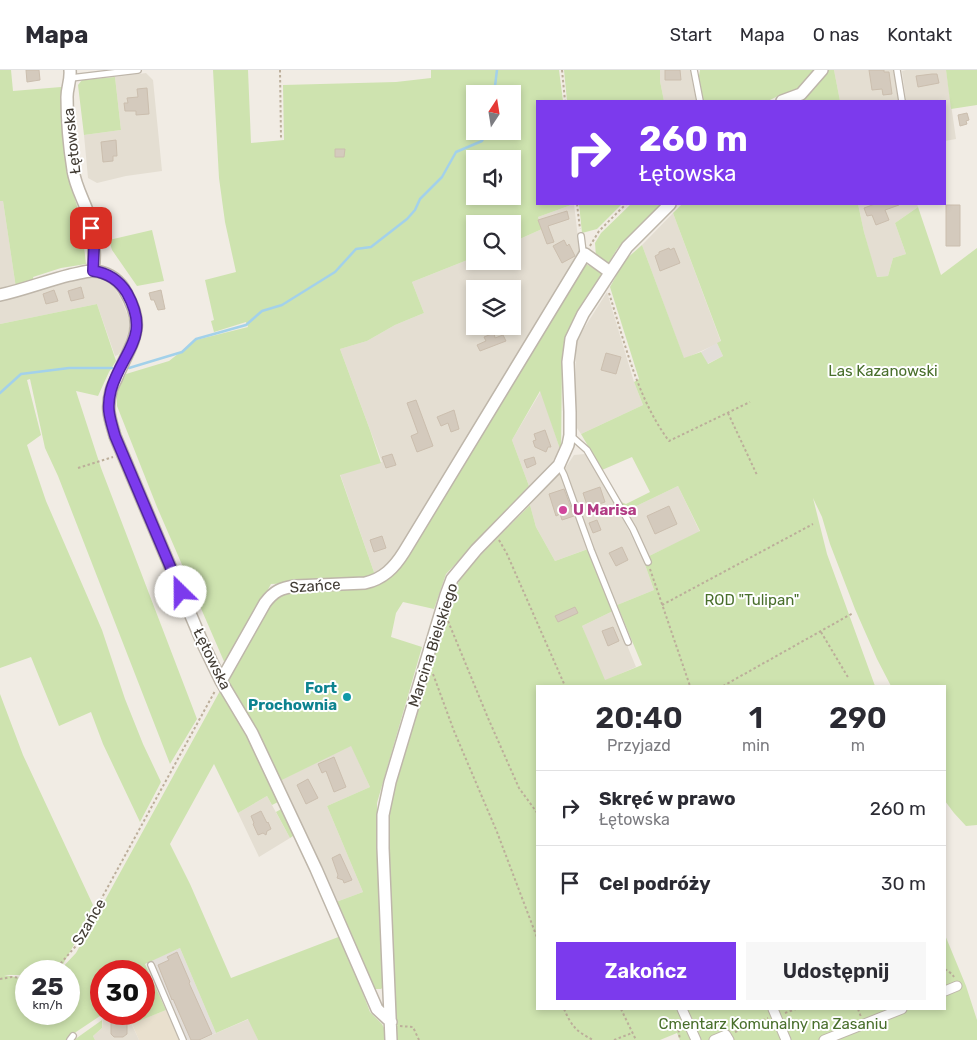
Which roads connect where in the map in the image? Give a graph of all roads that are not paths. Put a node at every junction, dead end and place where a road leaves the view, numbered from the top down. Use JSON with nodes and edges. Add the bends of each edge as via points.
{"nodes":[{"id":1,"x":138,"y":70,"type":"edge"},
{"id":2,"x":694,"y":70,"type":"edge"},
{"id":3,"x":822,"y":70,"type":"edge"},
{"id":4,"x":897,"y":70,"type":"edge"},
{"id":5,"x":71,"y":74,"type":"edge"},
{"id":6,"x":700,"y":100,"type":"edge"},
{"id":7,"x":785,"y":100,"type":"edge"},
{"id":8,"x":902,"y":100,"type":"edge"},
{"id":9,"x":669,"y":205,"type":"edge"},
{"id":10,"x":581,"y":236,"type":"road end"},
{"id":11,"x":585,"y":254,"type":"junction"},
{"id":12,"x":93,"y":271,"type":"junction"},
{"id":13,"x":610,"y":272,"type":"junction"},
{"id":14,"x":0,"y":295,"type":"edge"},
{"id":15,"x":570,"y":435,"type":"junction"},
{"id":16,"x":559,"y":465,"type":"junction"},
{"id":17,"x":648,"y":562,"type":"road end"},
{"id":18,"x":628,"y":642,"type":"dead end"},
{"id":19,"x":221,"y":680,"type":"junction"},
{"id":20,"x":155,"y":974,"type":"edge"},
{"id":21,"x":957,"y":986,"type":"road end"},
{"id":22,"x":946,"y":991,"type":"edge"},
{"id":23,"x":682,"y":1010,"type":"edge"},
{"id":24,"x":899,"y":1010,"type":"edge"},
{"id":25,"x":775,"y":1013,"type":"edge"},
{"id":26,"x":390,"y":1022,"type":"junction"},
{"id":27,"x":727,"y":1038,"type":"edge"},
{"id":28,"x":183,"y":1040,"type":"edge"},
{"id":29,"x":391,"y":1040,"type":"edge"},
{"id":30,"x":696,"y":1040,"type":"edge"},
{"id":31,"x":714,"y":1040,"type":"edge"},
{"id":32,"x":786,"y":1040,"type":"edge"},
{"id":33,"x":824,"y":1040,"type":"edge"}],
"edges":[{"from":1,"to":5,"type":"lane"},
{"from":2,"to":6,"type":"lane"},
{"from":3,"to":7,"type":"street","via":[[801,94]]},
{"from":4,"to":8,"type":"lane"},
{"from":5,"to":12,"type":"street","name":"Łętowska","via":[[67,94],[68,129],[73,173],[91,228]]},
{"from":9,"to":13,"type":"street","name":"Marcina Bielskiego","via":[[627,247]]},
{"from":10,"to":11,"type":"lane"},
{"from":11,"to":13,"type":"street"},
{"from":11,"to":19,"type":"street","name":"Szańce","via":[[400,559],[374,581],[277,590],[265,603]]},
{"from":12,"to":14,"type":"street"},
{"from":12,"to":19,"type":"street","name":"Łętowska","via":[[116,280],[126,293],[136,317],[136,335],[111,390],[108,409],[115,436]]},
{"from":13,"to":15,"type":"street","name":"Marcina Bielskiego","via":[[571,339],[568,362]]},
{"from":15,"to":16,"type":"street","name":"Marcina Bielskiego"},
{"from":15,"to":17,"type":"lane","via":[[587,450],[633,529]]},
{"from":16,"to":18,"type":"lane"},
{"from":16,"to":26,"type":"street","name":"Marcina Bielskiego","via":[[452,579],[440,613],[390,782],[384,815]]},
{"from":19,"to":26,"type":"street","name":"Łętowska","via":[[252,733],[305,844],[377,1009]]},
{"from":20,"to":28,"type":"lane"},
{"from":21,"to":22,"type":"street"},
{"from":23,"to":30,"type":"street"},
{"from":24,"to":33,"type":"street"},
{"from":25,"to":32,"type":"street"},
{"from":26,"to":29,"type":"street","name":"Marcina Bielskiego"},
{"from":27,"to":31,"type":"street"}]}
